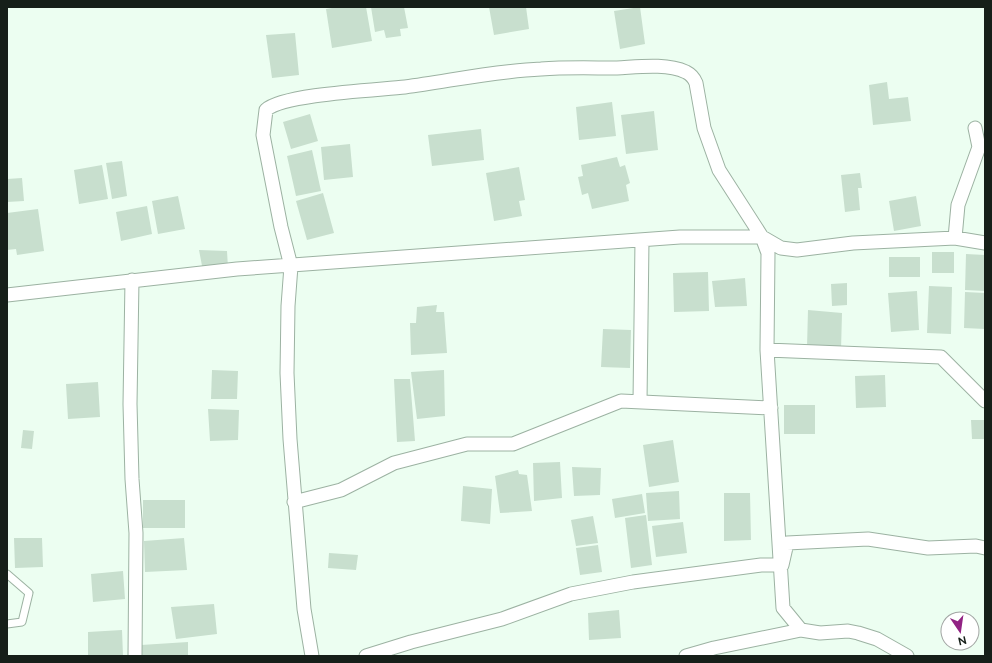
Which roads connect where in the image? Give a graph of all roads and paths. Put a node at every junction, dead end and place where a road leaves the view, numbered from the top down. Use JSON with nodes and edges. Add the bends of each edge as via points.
{"nodes":[{"id":1,"x":975,"y":128,"type":"dead end"},
{"id":2,"x":762,"y":236,"type":"junction"},
{"id":3,"x":955,"y":238,"type":"junction"},
{"id":4,"x":642,"y":240,"type":"junction"},
{"id":5,"x":985,"y":243,"type":"edge"},
{"id":6,"x":291,"y":266,"type":"junction"},
{"id":7,"x":132,"y":280,"type":"junction"},
{"id":8,"x":7,"y":295,"type":"edge"},
{"id":9,"x":767,"y":350,"type":"junction"},
{"id":10,"x":985,"y":401,"type":"edge"},
{"id":11,"x":640,"y":402,"type":"junction"},
{"id":12,"x":771,"y":408,"type":"junction"},
{"id":13,"x":294,"y":502,"type":"junction"},
{"id":14,"x":985,"y":548,"type":"edge"},
{"id":15,"x":782,"y":565,"type":"junction"},
{"id":16,"x":7,"y":574,"type":"edge"},
{"id":17,"x":7,"y":624,"type":"edge"},
{"id":18,"x":802,"y":630,"type":"junction"},
{"id":19,"x":135,"y":656,"type":"edge"},
{"id":20,"x":312,"y":656,"type":"edge"},
{"id":21,"x":366,"y":656,"type":"edge"},
{"id":22,"x":686,"y":656,"type":"edge"},
{"id":23,"x":907,"y":656,"type":"edge"}],
"edges":[{"from":1,"to":3,"type":"street","via":[[979,148],[958,205]]},
{"from":2,"to":3,"type":"street","via":[[781,248],[797,250],[853,243]]},
{"from":2,"to":4,"type":"street"},
{"from":2,"to":6,"type":"street","via":[[719,170],[704,128],[693,76],[664,68],[540,69],[471,76],[404,87],[357,90],[269,107],[264,114],[262,135]]},
{"from":2,"to":9,"type":"street","via":[[768,260]]},
{"from":3,"to":5,"type":"street"},
{"from":4,"to":6,"type":"street"},
{"from":4,"to":11,"type":"street"},
{"from":6,"to":7,"type":"street"},
{"from":6,"to":13,"type":"street","via":[[287,373]]},
{"from":7,"to":8,"type":"street"},
{"from":7,"to":19,"type":"street","via":[[130,404],[136,533]]},
{"from":9,"to":10,"type":"street","via":[[941,357]]},
{"from":9,"to":12,"type":"street"},
{"from":11,"to":12,"type":"street"},
{"from":11,"to":13,"type":"street","via":[[621,401],[513,444],[467,444],[394,462],[341,490]]},
{"from":12,"to":15,"type":"street"},
{"from":13,"to":20,"type":"street","via":[[304,609]]},
{"from":14,"to":15,"type":"street","via":[[928,548],[868,539],[787,543]]},
{"from":15,"to":18,"type":"street","via":[[783,608]]},
{"from":15,"to":21,"type":"street","via":[[761,565],[633,582],[571,594],[502,619]]},
{"from":16,"to":17,"type":"lane","via":[[29,593],[22,622]]},
{"from":18,"to":22,"type":"street"},
{"from":18,"to":23,"type":"street","via":[[820,633],[848,631],[865,635]]}]}
